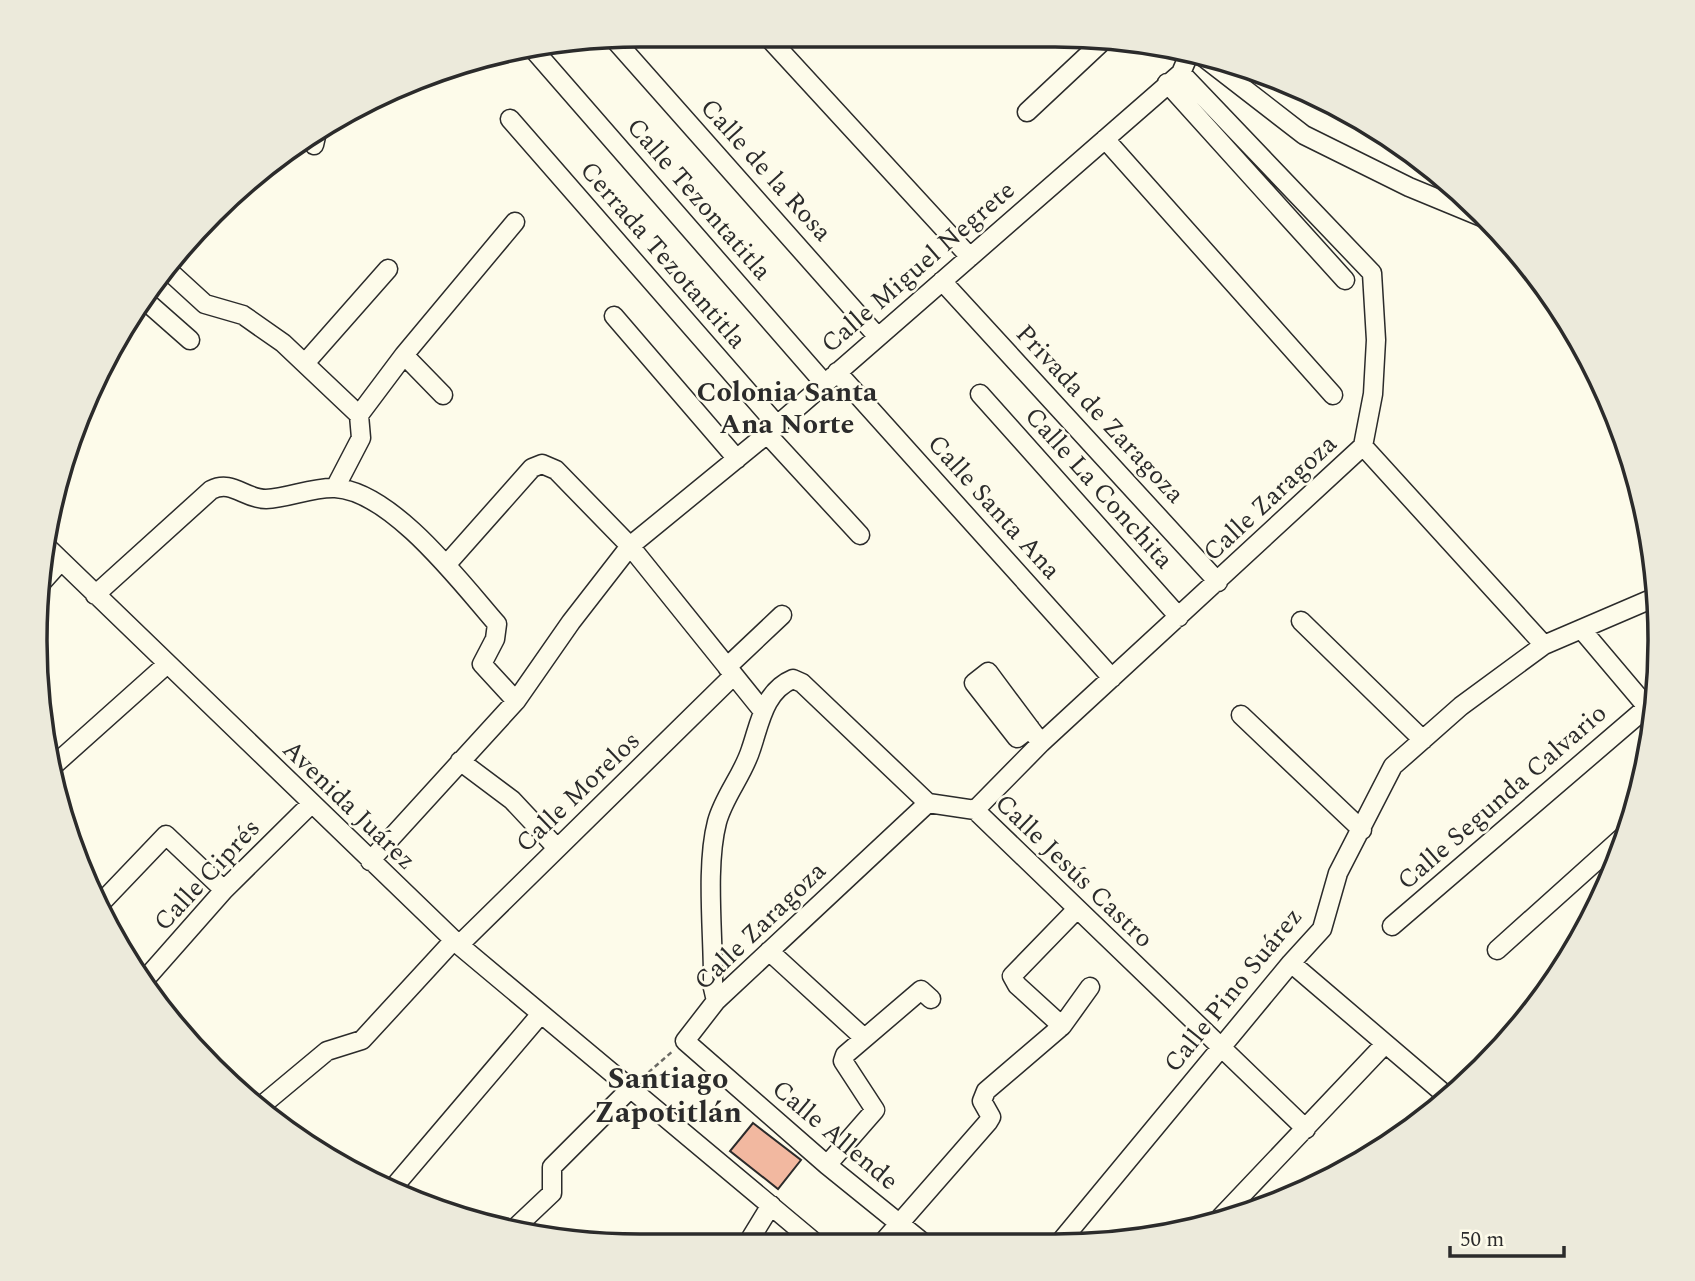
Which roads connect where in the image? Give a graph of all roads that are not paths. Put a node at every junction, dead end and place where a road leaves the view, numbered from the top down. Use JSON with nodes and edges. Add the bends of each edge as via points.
{"nodes":[{"id":1,"x":777,"y":47,"type":"edge"},
{"id":2,"x":623,"y":48,"type":"edge"},
{"id":3,"x":1093,"y":49,"type":"edge"},
{"id":4,"x":540,"y":56,"type":"edge"},
{"id":5,"x":1184,"y":62,"type":"edge"},
{"id":6,"x":1222,"y":72,"type":"edge"},
{"id":7,"x":1174,"y":78,"type":"junction"},
{"id":8,"x":1027,"y":112,"type":"dead end"},
{"id":9,"x":510,"y":119,"type":"dead end"},
{"id":10,"x":1105,"y":139,"type":"junction"},
{"id":11,"x":1461,"y":208,"type":"edge"},
{"id":12,"x":515,"y":222,"type":"dead end"},
{"id":13,"x":970,"y":257,"type":"junction"},
{"id":14,"x":388,"y":269,"type":"dead end"},
{"id":15,"x":173,"y":275,"type":"edge"},
{"id":16,"x":1345,"y":280,"type":"dead end"},
{"id":17,"x":942,"y":281,"type":"junction"},
{"id":18,"x":151,"y":306,"type":"edge"},
{"id":19,"x":614,"y":316,"type":"dead end"},
{"id":20,"x":878,"y":337,"type":"junction"},
{"id":21,"x":190,"y":340,"type":"dead end"},
{"id":22,"x":404,"y":355,"type":"junction"},
{"id":23,"x":306,"y":362,"type":"junction"},
{"id":24,"x":831,"y":378,"type":"junction"},
{"id":25,"x":980,"y":394,"type":"dead end"},
{"id":26,"x":443,"y":395,"type":"dead end"},
{"id":27,"x":1332,"y":395,"type":"dead end"},
{"id":28,"x":359,"y":415,"type":"junction"},
{"id":29,"x":772,"y":429,"type":"junction"},
{"id":30,"x":1363,"y":446,"type":"junction"},
{"id":31,"x":737,"y":459,"type":"junction"},
{"id":32,"x":335,"y":488,"type":"junction"},
{"id":33,"x":860,"y":535,"type":"dead end"},
{"id":34,"x":630,"y":546,"type":"junction"},
{"id":35,"x":54,"y":553,"type":"edge"},
{"id":36,"x":61,"y":561,"type":"junction"},
{"id":37,"x":446,"y":565,"type":"junction"},
{"id":38,"x":51,"y":572,"type":"edge"},
{"id":39,"x":1218,"y":582,"type":"junction"},
{"id":40,"x":95,"y":595,"type":"junction"},
{"id":41,"x":1646,"y":601,"type":"edge"},
{"id":42,"x":782,"y":615,"type":"dead end"},
{"id":43,"x":1179,"y":617,"type":"junction"},
{"id":44,"x":1301,"y":621,"type":"dead end"},
{"id":45,"x":1582,"y":630,"type":"junction"},
{"id":46,"x":1544,"y":645,"type":"junction"},
{"id":47,"x":166,"y":665,"type":"junction"},
{"id":48,"x":730,"y":672,"type":"junction"},
{"id":49,"x":1112,"y":678,"type":"junction"},
{"id":50,"x":516,"y":701,"type":"junction"},
{"id":51,"x":1644,"y":704,"type":"edge"},
{"id":52,"x":762,"y":710,"type":"junction"},
{"id":53,"x":1241,"y":715,"type":"dead end"},
{"id":54,"x":1643,"y":717,"type":"edge"},
{"id":55,"x":1030,"y":728,"type":"dead end"},
{"id":56,"x":1423,"y":740,"type":"junction"},
{"id":57,"x":1041,"y":743,"type":"junction"},
{"id":58,"x":60,"y":760,"type":"edge"},
{"id":59,"x":460,"y":761,"type":"junction"},
{"id":60,"x":928,"y":803,"type":"junction"},
{"id":61,"x":311,"y":804,"type":"junction"},
{"id":62,"x":975,"y":810,"type":"junction"},
{"id":63,"x":1362,"y":830,"type":"junction"},
{"id":64,"x":557,"y":848,"type":"junction"},
{"id":65,"x":1610,"y":849,"type":"edge"},
{"id":66,"x":370,"y":861,"type":"junction"},
{"id":67,"x":224,"y":890,"type":"junction"},
{"id":68,"x":105,"y":897,"type":"edge"},
{"id":69,"x":1077,"y":909,"type":"junction"},
{"id":70,"x":1392,"y":926,"type":"dead end"},
{"id":71,"x":456,"y":943,"type":"junction"},
{"id":72,"x":1497,"y":950,"type":"dead end"},
{"id":73,"x":769,"y":951,"type":"junction"},
{"id":74,"x":1291,"y":962,"type":"junction"},
{"id":75,"x":150,"y":974,"type":"edge"},
{"id":76,"x":1090,"y":987,"type":"dead end"},
{"id":77,"x":931,"y":999,"type":"dead end"},
{"id":78,"x":716,"y":1001,"type":"junction"},
{"id":79,"x":540,"y":1015,"type":"junction"},
{"id":80,"x":1062,"y":1026,"type":"junction"},
{"id":81,"x":863,"y":1037,"type":"junction"},
{"id":82,"x":685,"y":1041,"type":"joint"},
{"id":83,"x":1385,"y":1044,"type":"junction"},
{"id":84,"x":1221,"y":1049,"type":"junction"},
{"id":85,"x":630,"y":1089,"type":"junction"},
{"id":86,"x":1441,"y":1091,"type":"edge"},
{"id":87,"x":267,"y":1101,"type":"edge"},
{"id":88,"x":1306,"y":1129,"type":"junction"},
{"id":89,"x":827,"y":1165,"type":"junction"},
{"id":90,"x":398,"y":1182,"type":"edge"},
{"id":91,"x":771,"y":1205,"type":"junction"},
{"id":92,"x":1231,"y":1206,"type":"edge"},
{"id":93,"x":522,"y":1221,"type":"edge"},
{"id":94,"x":899,"y":1223,"type":"junction"},
{"id":95,"x":1066,"y":1233,"type":"edge"},
{"id":96,"x":753,"y":1234,"type":"edge"},
{"id":97,"x":806,"y":1234,"type":"edge"},
{"id":98,"x":890,"y":1234,"type":"edge"},
{"id":99,"x":912,"y":1234,"type":"edge"}],
"edges":[{"from":1,"to":13,"type":"street"},
{"from":2,"to":20,"type":"street","name":"Calle de la Rosa"},
{"from":3,"to":8,"type":"street"},
{"from":4,"to":24,"type":"street","name":"Calle Tezontatitla"},
{"from":5,"to":7,"type":"street","name":"Calle Miguel Negrete"},
{"from":6,"to":11,"type":"street","via":[[1304,135]]},
{"from":7,"to":10,"type":"street","name":"Calle Miguel Negrete"},
{"from":7,"to":16,"type":"street"},
{"from":7,"to":30,"type":"street","name":"Calle Zaragoza","via":[[1372,274],[1376,341],[1373,394]]},
{"from":9,"to":29,"type":"street","name":"Cerrada Tezotantitla"},
{"from":10,"to":13,"type":"street","name":"Calle Miguel Negrete"},
{"from":10,"to":27,"type":"street"},
{"from":12,"to":22,"type":"street"},
{"from":13,"to":17,"type":"street","name":"Calle Miguel Negrete"},
{"from":14,"to":23,"type":"street"},
{"from":15,"to":23,"type":"street","via":[[205,304],[243,316]]},
{"from":17,"to":20,"type":"street","name":"Calle Miguel Negrete"},
{"from":17,"to":39,"type":"street","name":"Privada de Zaragoza"},
{"from":18,"to":21,"type":"street"},
{"from":19,"to":31,"type":"street"},
{"from":20,"to":24,"type":"street","name":"Calle Miguel Negrete"},
{"from":22,"to":26,"type":"street"},
{"from":22,"to":28,"type":"street"},
{"from":23,"to":28,"type":"street"},
{"from":24,"to":29,"type":"street","name":"Calle Miguel Negrete"},
{"from":24,"to":49,"type":"street","name":"Calle Santa Ana"},
{"from":25,"to":43,"type":"street","name":"Calle La Conchita"},
{"from":28,"to":32,"type":"street","via":[[361,438]]},
{"from":29,"to":31,"type":"street","name":"Calle Miguel Negrete"},
{"from":29,"to":33,"type":"street","name":"Cerrada Tezotantitla"},
{"from":30,"to":39,"type":"street","name":"Calle Zaragoza"},
{"from":30,"to":46,"type":"street"},
{"from":31,"to":34,"type":"street","name":"Calle Miguel Negrete"},
{"from":32,"to":37,"type":"street","via":[[362,496],[400,521]]},
{"from":32,"to":40,"type":"street","via":[[257,499],[220,485]]},
{"from":34,"to":37,"type":"street","via":[[556,470],[542,464],[532,468]]},
{"from":34,"to":48,"type":"street"},
{"from":34,"to":50,"type":"street","name":"Calle Miguel Negrete"},
{"from":35,"to":36,"type":"street","name":"Avenida Juárez"},
{"from":36,"to":38,"type":"street"},
{"from":36,"to":40,"type":"street","name":"Avenida Juárez"},
{"from":37,"to":50,"type":"street","via":[[497,624],[482,664]]},
{"from":39,"to":43,"type":"street","name":"Calle Zaragoza"},
{"from":40,"to":47,"type":"street","name":"Avenida Juárez"},
{"from":41,"to":45,"type":"street","name":"Calle Pino Suárez"},
{"from":42,"to":48,"type":"street","name":"Calle Morelos"},
{"from":43,"to":49,"type":"street","name":"Calle Zaragoza"},
{"from":44,"to":56,"type":"street"},
{"from":45,"to":46,"type":"street","name":"Calle Pino Suárez"},
{"from":45,"to":51,"type":"street"},
{"from":46,"to":56,"type":"street","name":"Calle Pino Suárez"},
{"from":47,"to":58,"type":"street"},
{"from":47,"to":61,"type":"street","name":"Avenida Juárez"},
{"from":48,"to":52,"type":"street"},
{"from":48,"to":64,"type":"street","name":"Calle Morelos"},
{"from":49,"to":57,"type":"street","name":"Calle Zaragoza"},
{"from":50,"to":59,"type":"street","name":"Calle Miguel Negrete"},
{"from":52,"to":60,"type":"street","via":[[785,682],[802,683]]},
{"from":52,"to":78,"type":"street","via":[[751,752],[716,826],[712,908]]},
{"from":53,"to":63,"type":"street"},
{"from":54,"to":70,"type":"street","name":"Calle Segunda Calvario"},
{"from":55,"to":57,"type":"street"},
{"from":56,"to":63,"type":"street","name":"Calle Pino Suárez","via":[[1393,766]]},
{"from":57,"to":62,"type":"street","name":"Calle Zaragoza"},
{"from":59,"to":64,"type":"street","via":[[512,800]]},
{"from":59,"to":66,"type":"street","name":"Calle Miguel Negrete"},
{"from":60,"to":62,"type":"street","name":"Calle Jesús Castro"},
{"from":60,"to":73,"type":"street","name":"Calle Zaragoza"},
{"from":61,"to":66,"type":"street","name":"Avenida Juárez"},
{"from":61,"to":67,"type":"street","name":"Calle Ciprés"},
{"from":62,"to":69,"type":"street","name":"Calle Jesús Castro"},
{"from":63,"to":74,"type":"street","name":"Calle Pino Suárez","via":[[1339,873],[1322,929]]},
{"from":64,"to":71,"type":"street","name":"Calle Morelos"},
{"from":65,"to":72,"type":"street"},
{"from":66,"to":71,"type":"street","name":"Avenida Juárez"},
{"from":67,"to":68,"type":"street","via":[[166,835]]},
{"from":67,"to":75,"type":"street","name":"Calle Ciprés"},
{"from":69,"to":80,"type":"street","via":[[1012,976]]},
{"from":69,"to":84,"type":"street","name":"Calle Jesús Castro"},
{"from":71,"to":79,"type":"street","name":"Avenida Juárez"},
{"from":71,"to":87,"type":"street","name":"Calle Morelos","via":[[362,1040],[327,1051]]},
{"from":73,"to":78,"type":"street","name":"Calle Zaragoza"},
{"from":73,"to":81,"type":"street"},
{"from":74,"to":83,"type":"street"},
{"from":74,"to":84,"type":"street","name":"Calle Pino Suárez"},
{"from":76,"to":80,"type":"street"},
{"from":77,"to":81,"type":"street","via":[[921,990]]},
{"from":78,"to":82,"type":"street","name":"Calle Zaragoza"},
{"from":79,"to":85,"type":"street","name":"Avenida Juárez"},
{"from":79,"to":90,"type":"street"},
{"from":80,"to":94,"type":"street","via":[[986,1091],[982,1101],[988,1122]]},
{"from":81,"to":89,"type":"street","via":[[843,1061],[875,1110]]},
{"from":82,"to":89,"type":"street","name":"Calle Allende"},
{"from":83,"to":86,"type":"street"},
{"from":83,"to":88,"type":"street"},
{"from":84,"to":88,"type":"street","name":"Calle Jesús Castro"},
{"from":84,"to":95,"type":"street","name":"Calle Pino Suárez"},
{"from":85,"to":91,"type":"street","name":"Avenida Juárez"},
{"from":85,"to":93,"type":"street","via":[[552,1167],[552,1193]]},
{"from":88,"to":92,"type":"street"},
{"from":89,"to":94,"type":"street","name":"Calle Allende"},
{"from":91,"to":96,"type":"street"},
{"from":91,"to":97,"type":"street","name":"Avenida Juárez"},
{"from":94,"to":98,"type":"street"},
{"from":94,"to":99,"type":"street","name":"Calle Allende"}]}
